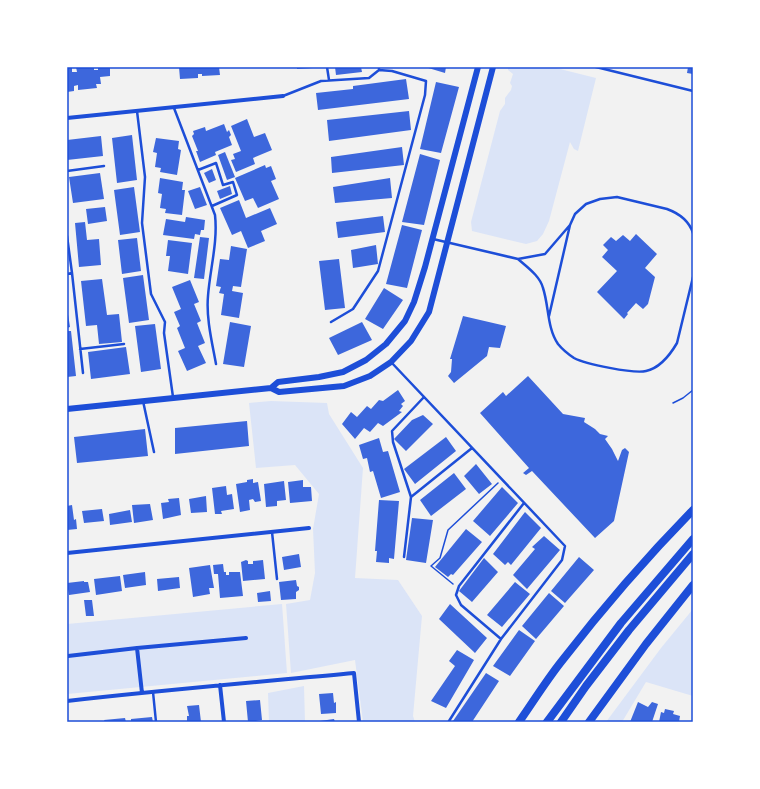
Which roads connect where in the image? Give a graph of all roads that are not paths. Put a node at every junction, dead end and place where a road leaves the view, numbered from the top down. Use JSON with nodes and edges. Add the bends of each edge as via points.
{"nodes":[{"id":1,"x":327,"y":67,"type":"edge"},
{"id":2,"x":478,"y":67,"type":"edge"},
{"id":3,"x":493,"y":67,"type":"edge"},
{"id":4,"x":596,"y":67,"type":"edge"},
{"id":5,"x":379,"y":69,"type":"edge"},
{"id":6,"x":329,"y":80,"type":"junction"},
{"id":7,"x":693,"y":91,"type":"edge"},
{"id":8,"x":283,"y":96,"type":"joint"},
{"id":9,"x":173,"y":107,"type":"junction"},
{"id":10,"x":137,"y":111,"type":"junction"},
{"id":11,"x":67,"y":118,"type":"edge"},
{"id":12,"x":104,"y":166,"type":"dead end"},
{"id":13,"x":67,"y":170,"type":"edge"},
{"id":14,"x":198,"y":170,"type":"junction"},
{"id":15,"x":212,"y":206,"type":"junction"},
{"id":16,"x":570,"y":225,"type":"junction"},
{"id":17,"x":693,"y":233,"type":"edge"},
{"id":18,"x":67,"y":236,"type":"edge"},
{"id":19,"x":433,"y":239,"type":"junction"},
{"id":20,"x":447,"y":242,"type":"junction"},
{"id":21,"x":518,"y":259,"type":"junction"},
{"id":22,"x":72,"y":273,"type":"junction"},
{"id":23,"x":67,"y":274,"type":"edge"},
{"id":24,"x":693,"y":277,"type":"edge"},
{"id":25,"x":549,"y":317,"type":"junction"},
{"id":26,"x":331,"y":322,"type":"dead end"},
{"id":27,"x":124,"y":344,"type":"dead end"},
{"id":28,"x":80,"y":349,"type":"junction"},
{"id":29,"x":391,"y":362,"type":"junction"},
{"id":30,"x":216,"y":364,"type":"dead end"},
{"id":31,"x":83,"y":374,"type":"dead end"},
{"id":32,"x":271,"y":388,"type":"junction"},
{"id":33,"x":424,"y":397,"type":"junction"},
{"id":34,"x":173,"y":398,"type":"junction"},
{"id":35,"x":143,"y":401,"type":"junction"},
{"id":36,"x":67,"y":409,"type":"edge"},
{"id":37,"x":472,"y":448,"type":"junction"},
{"id":38,"x":154,"y":452,"type":"dead end"},
{"id":39,"x":411,"y":497,"type":"junction"},
{"id":40,"x":524,"y":503,"type":"junction"},
{"id":41,"x":693,"y":510,"type":"edge"},
{"id":42,"x":309,"y":528,"type":"dead end"},
{"id":43,"x":272,"y":532,"type":"junction"},
{"id":44,"x":693,"y":539,"type":"edge"},
{"id":45,"x":67,"y":554,"type":"edge"},
{"id":46,"x":693,"y":554,"type":"edge"},
{"id":47,"x":404,"y":557,"type":"dead end"},
{"id":48,"x":277,"y":579,"type":"dead end"},
{"id":49,"x":693,"y":585,"type":"edge"},
{"id":50,"x":246,"y":638,"type":"dead end"},
{"id":51,"x":501,"y":639,"type":"junction"},
{"id":52,"x":137,"y":648,"type":"junction"},
{"id":53,"x":68,"y":656,"type":"edge"},
{"id":54,"x":220,"y":685,"type":"junction"},
{"id":55,"x":153,"y":692,"type":"junction"},
{"id":56,"x":142,"y":693,"type":"junction"},
{"id":57,"x":67,"y":701,"type":"edge"},
{"id":58,"x":156,"y":722,"type":"edge"},
{"id":59,"x":224,"y":722,"type":"edge"},
{"id":60,"x":359,"y":722,"type":"edge"},
{"id":61,"x":450,"y":722,"type":"edge"},
{"id":62,"x":519,"y":722,"type":"edge"},
{"id":63,"x":547,"y":722,"type":"edge"},
{"id":64,"x":561,"y":722,"type":"edge"},
{"id":65,"x":589,"y":722,"type":"edge"}],
"edges":[{"from":1,"to":6,"type":"lane"},
{"from":2,"to":19,"type":"main road"},
{"from":3,"to":20,"type":"main road"},
{"from":4,"to":7,"type":"lane"},
{"from":5,"to":6,"type":"lane","via":[[369,78]]},
{"from":5,"to":26,"type":"lane","via":[[392,70],[426,81],[425,95],[378,271],[353,309]]},
{"from":6,"to":8,"type":"lane"},
{"from":8,"to":9,"type":"street"},
{"from":9,"to":10,"type":"street"},
{"from":9,"to":14,"type":"lane"},
{"from":10,"to":11,"type":"street"},
{"from":10,"to":34,"type":"lane","via":[[145,177],[142,223],[152,294],[165,322],[164,333]]},
{"from":12,"to":13,"type":"lane"},
{"from":14,"to":15,"type":"lane"},
{"from":14,"to":15,"type":"lane","via":[[216,163],[223,185],[233,182],[237,195]]},
{"from":15,"to":30,"type":"lane","via":[[216,229],[208,310]]},
{"from":16,"to":17,"type":"lane","via":[[575,214],[586,204],[617,197],[675,212]]},
{"from":16,"to":21,"type":"lane","via":[[545,254]]},
{"from":16,"to":25,"type":"lane"},
{"from":18,"to":22,"type":"lane"},
{"from":19,"to":20,"type":"lane"},
{"from":19,"to":32,"type":"main road","via":[[414,302],[405,321],[386,344],[366,360],[343,372],[278,382]]},
{"from":20,"to":21,"type":"lane"},
{"from":20,"to":29,"type":"main road","via":[[429,312],[411,341]]},
{"from":21,"to":25,"type":"lane","via":[[532,271],[543,287]]},
{"from":22,"to":23,"type":"lane"},
{"from":22,"to":28,"type":"lane"},
{"from":24,"to":25,"type":"lane","via":[[677,344],[659,365],[645,371],[629,371],[575,358],[559,345],[553,335]]},
{"from":27,"to":28,"type":"lane"},
{"from":28,"to":31,"type":"lane"},
{"from":29,"to":32,"type":"main road","via":[[370,376],[344,386],[279,392]]},
{"from":29,"to":33,"type":"lane"},
{"from":32,"to":34,"type":"main road"},
{"from":33,"to":37,"type":"lane"},
{"from":33,"to":39,"type":"lane","via":[[392,431],[392,442]]},
{"from":34,"to":35,"type":"main road"},
{"from":35,"to":36,"type":"main road"},
{"from":35,"to":38,"type":"lane"},
{"from":37,"to":39,"type":"lane"},
{"from":37,"to":40,"type":"lane"},
{"from":39,"to":47,"type":"lane"},
{"from":40,"to":51,"type":"lane","via":[[565,546],[562,560]]},
{"from":40,"to":51,"type":"lane","via":[[458,588],[456,595],[461,605]]},
{"from":41,"to":62,"type":"highway","via":[[604,609],[560,663]]},
{"from":42,"to":43,"type":"street"},
{"from":43,"to":45,"type":"street"},
{"from":43,"to":48,"type":"lane"},
{"from":44,"to":63,"type":"highway","via":[[621,623]]},
{"from":46,"to":64,"type":"highway","via":[[629,630]]},
{"from":49,"to":65,"type":"highway"},
{"from":50,"to":52,"type":"street"},
{"from":51,"to":61,"type":"lane"},
{"from":52,"to":53,"type":"street"},
{"from":52,"to":56,"type":"street"},
{"from":54,"to":55,"type":"street"},
{"from":54,"to":59,"type":"street"},
{"from":54,"to":60,"type":"street","via":[[354,673]]},
{"from":55,"to":56,"type":"street"},
{"from":55,"to":58,"type":"lane"},
{"from":56,"to":57,"type":"street"}]}
